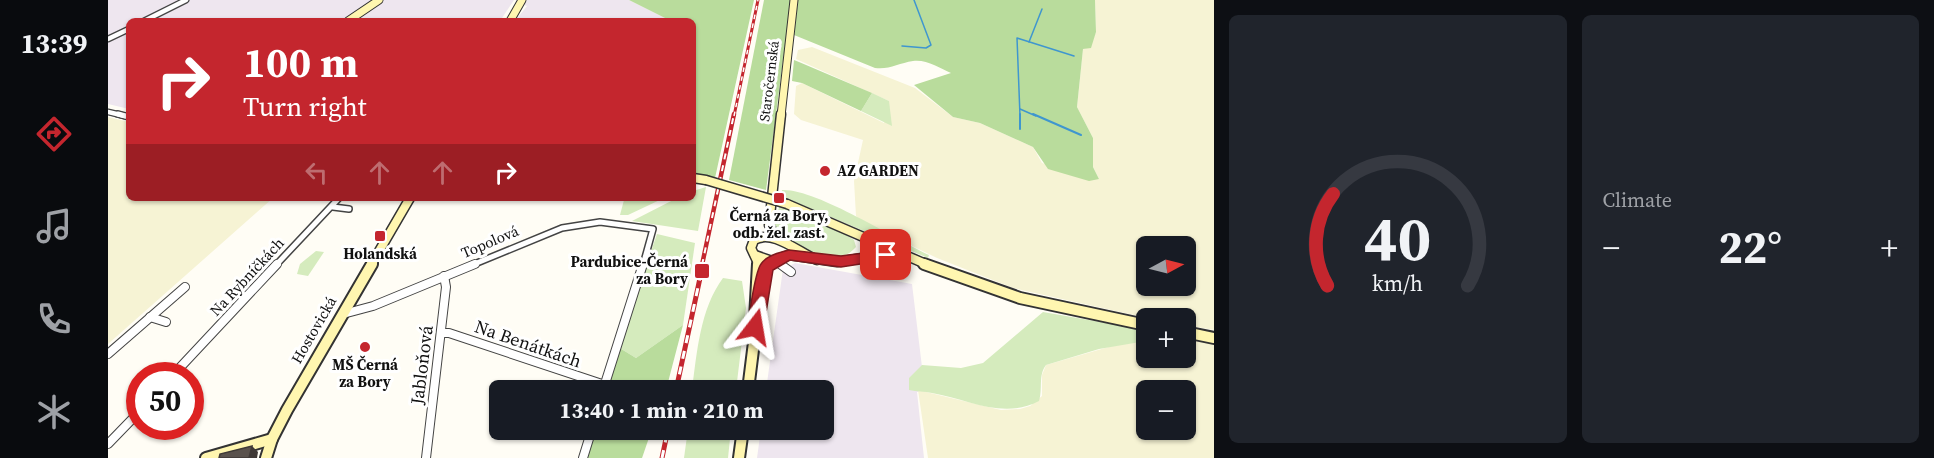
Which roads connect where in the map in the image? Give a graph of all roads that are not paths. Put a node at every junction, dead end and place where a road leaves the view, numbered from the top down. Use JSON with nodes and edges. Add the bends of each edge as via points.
{"nodes":[{"id":1,"x":186,"y":0,"type":"edge"},
{"id":2,"x":379,"y":0,"type":"edge"},
{"id":3,"x":522,"y":0,"type":"edge"},
{"id":4,"x":794,"y":0,"type":"edge"},
{"id":5,"x":150,"y":18,"type":"edge"},
{"id":6,"x":352,"y":18,"type":"edge"},
{"id":7,"x":512,"y":18,"type":"edge"},
{"id":8,"x":126,"y":30,"type":"edge"},
{"id":9,"x":108,"y":39,"type":"edge"},
{"id":10,"x":108,"y":112,"type":"edge"},
{"id":11,"x":126,"y":116,"type":"edge"},
{"id":12,"x":774,"y":166,"type":"junction"},
{"id":13,"x":696,"y":178,"type":"edge"},
{"id":14,"x":337,"y":201,"type":"edge"},
{"id":15,"x":406,"y":201,"type":"edge"},
{"id":16,"x":333,"y":207,"type":"junction"},
{"id":17,"x":349,"y":209,"type":"dead end"},
{"id":18,"x":782,"y":239,"type":"junction"},
{"id":19,"x":754,"y":240,"type":"junction"},
{"id":20,"x":871,"y":240,"type":"junction"},
{"id":21,"x":754,"y":253,"type":"junction"},
{"id":22,"x":779,"y":258,"type":"junction"},
{"id":23,"x":855,"y":259,"type":"junction"},
{"id":24,"x":818,"y":260,"type":"junction"},
{"id":25,"x":916,"y":260,"type":"junction"},
{"id":26,"x":444,"y":276,"type":"junction"},
{"id":27,"x":185,"y":287,"type":"dead end"},
{"id":28,"x":342,"y":314,"type":"junction"},
{"id":29,"x":150,"y":317,"type":"junction"},
{"id":30,"x":166,"y":322,"type":"dead end"},
{"id":31,"x":1136,"y":323,"type":"edge"},
{"id":32,"x":441,"y":333,"type":"junction"},
{"id":33,"x":1196,"y":334,"type":"edge"},
{"id":34,"x":754,"y":337,"type":"junction"},
{"id":35,"x":1214,"y":338,"type":"edge"},
{"id":36,"x":108,"y":354,"type":"edge"},
{"id":37,"x":185,"y":362,"type":"edge"},
{"id":38,"x":581,"y":380,"type":"edge"},
{"id":39,"x":606,"y":380,"type":"edge"},
{"id":40,"x":749,"y":380,"type":"edge"},
{"id":41,"x":126,"y":425,"type":"edge"},
{"id":42,"x":272,"y":439,"type":"junction"},
{"id":43,"x":589,"y":440,"type":"edge"},
{"id":44,"x":741,"y":440,"type":"edge"},
{"id":45,"x":108,"y":444,"type":"edge"},
{"id":46,"x":206,"y":458,"type":"edge"},
{"id":47,"x":266,"y":458,"type":"edge"},
{"id":48,"x":426,"y":458,"type":"edge"},
{"id":49,"x":583,"y":458,"type":"edge"},
{"id":50,"x":739,"y":458,"type":"edge"}],
"edges":[{"from":1,"to":5,"type":"street"},
{"from":2,"to":6,"type":"main road"},
{"from":3,"to":7,"type":"main road"},
{"from":4,"to":12,"type":"main road","name":"Staročernská"},
{"from":8,"to":9,"type":"street"},
{"from":10,"to":11,"type":"street"},
{"from":12,"to":18,"type":"main road","name":"Staročernská","via":[[769,225]]},
{"from":12,"to":19,"type":"main road","name":"Staročernská","via":[[763,226]]},
{"from":13,"to":20,"type":"main road","bridge":true,"via":[[788,204]]},
{"from":14,"to":16,"type":"street","name":"Na Rybníčkách"},
{"from":15,"to":28,"type":"main road","name":"Hostovická"},
{"from":16,"to":17,"type":"street"},
{"from":16,"to":37,"type":"street","name":"Na Rybníčkách"},
{"from":18,"to":19,"type":"main road","via":[[763,235]]},
{"from":18,"to":22,"type":"main road","via":[[787,249]]},
{"from":18,"to":24,"type":"main road"},
{"from":19,"to":21,"type":"main road"},
{"from":20,"to":23,"type":"main road","via":[[866,252]]},
{"from":20,"to":25,"type":"main road"},
{"from":21,"to":22,"type":"main road","via":[[761,259]]},
{"from":21,"to":34,"type":"main road","via":[[759,266]]},
{"from":22,"to":24,"type":"main road"},
{"from":22,"to":34,"type":"main road","via":[[766,268]]},
{"from":23,"to":24,"type":"main road"},
{"from":23,"to":25,"type":"main road","via":[[886,255]]},
{"from":25,"to":31,"type":"main road","via":[[1029,300]]},
{"from":26,"to":28,"type":"street","name":"Topolová","via":[[367,309]]},
{"from":26,"to":32,"type":"street","name":"Jabloňová"},
{"from":26,"to":39,"type":"street","name":"Topolová","via":[[541,234],[570,226],[616,222],[653,229]]},
{"from":27,"to":29,"type":"street"},
{"from":28,"to":42,"type":"main road","name":"Hostovická"},
{"from":29,"to":30,"type":"street"},
{"from":29,"to":36,"type":"street"},
{"from":32,"to":38,"type":"street","name":"Na Benátkách"},
{"from":32,"to":48,"type":"street","name":"Jabloňová"},
{"from":33,"to":35,"type":"main road"},
{"from":34,"to":40,"type":"main road"},
{"from":41,"to":45,"type":"street"},
{"from":42,"to":46,"type":"main road"},
{"from":42,"to":47,"type":"main road","name":"Hostovická"},
{"from":43,"to":49,"type":"street"},
{"from":44,"to":50,"type":"main road"}]}
